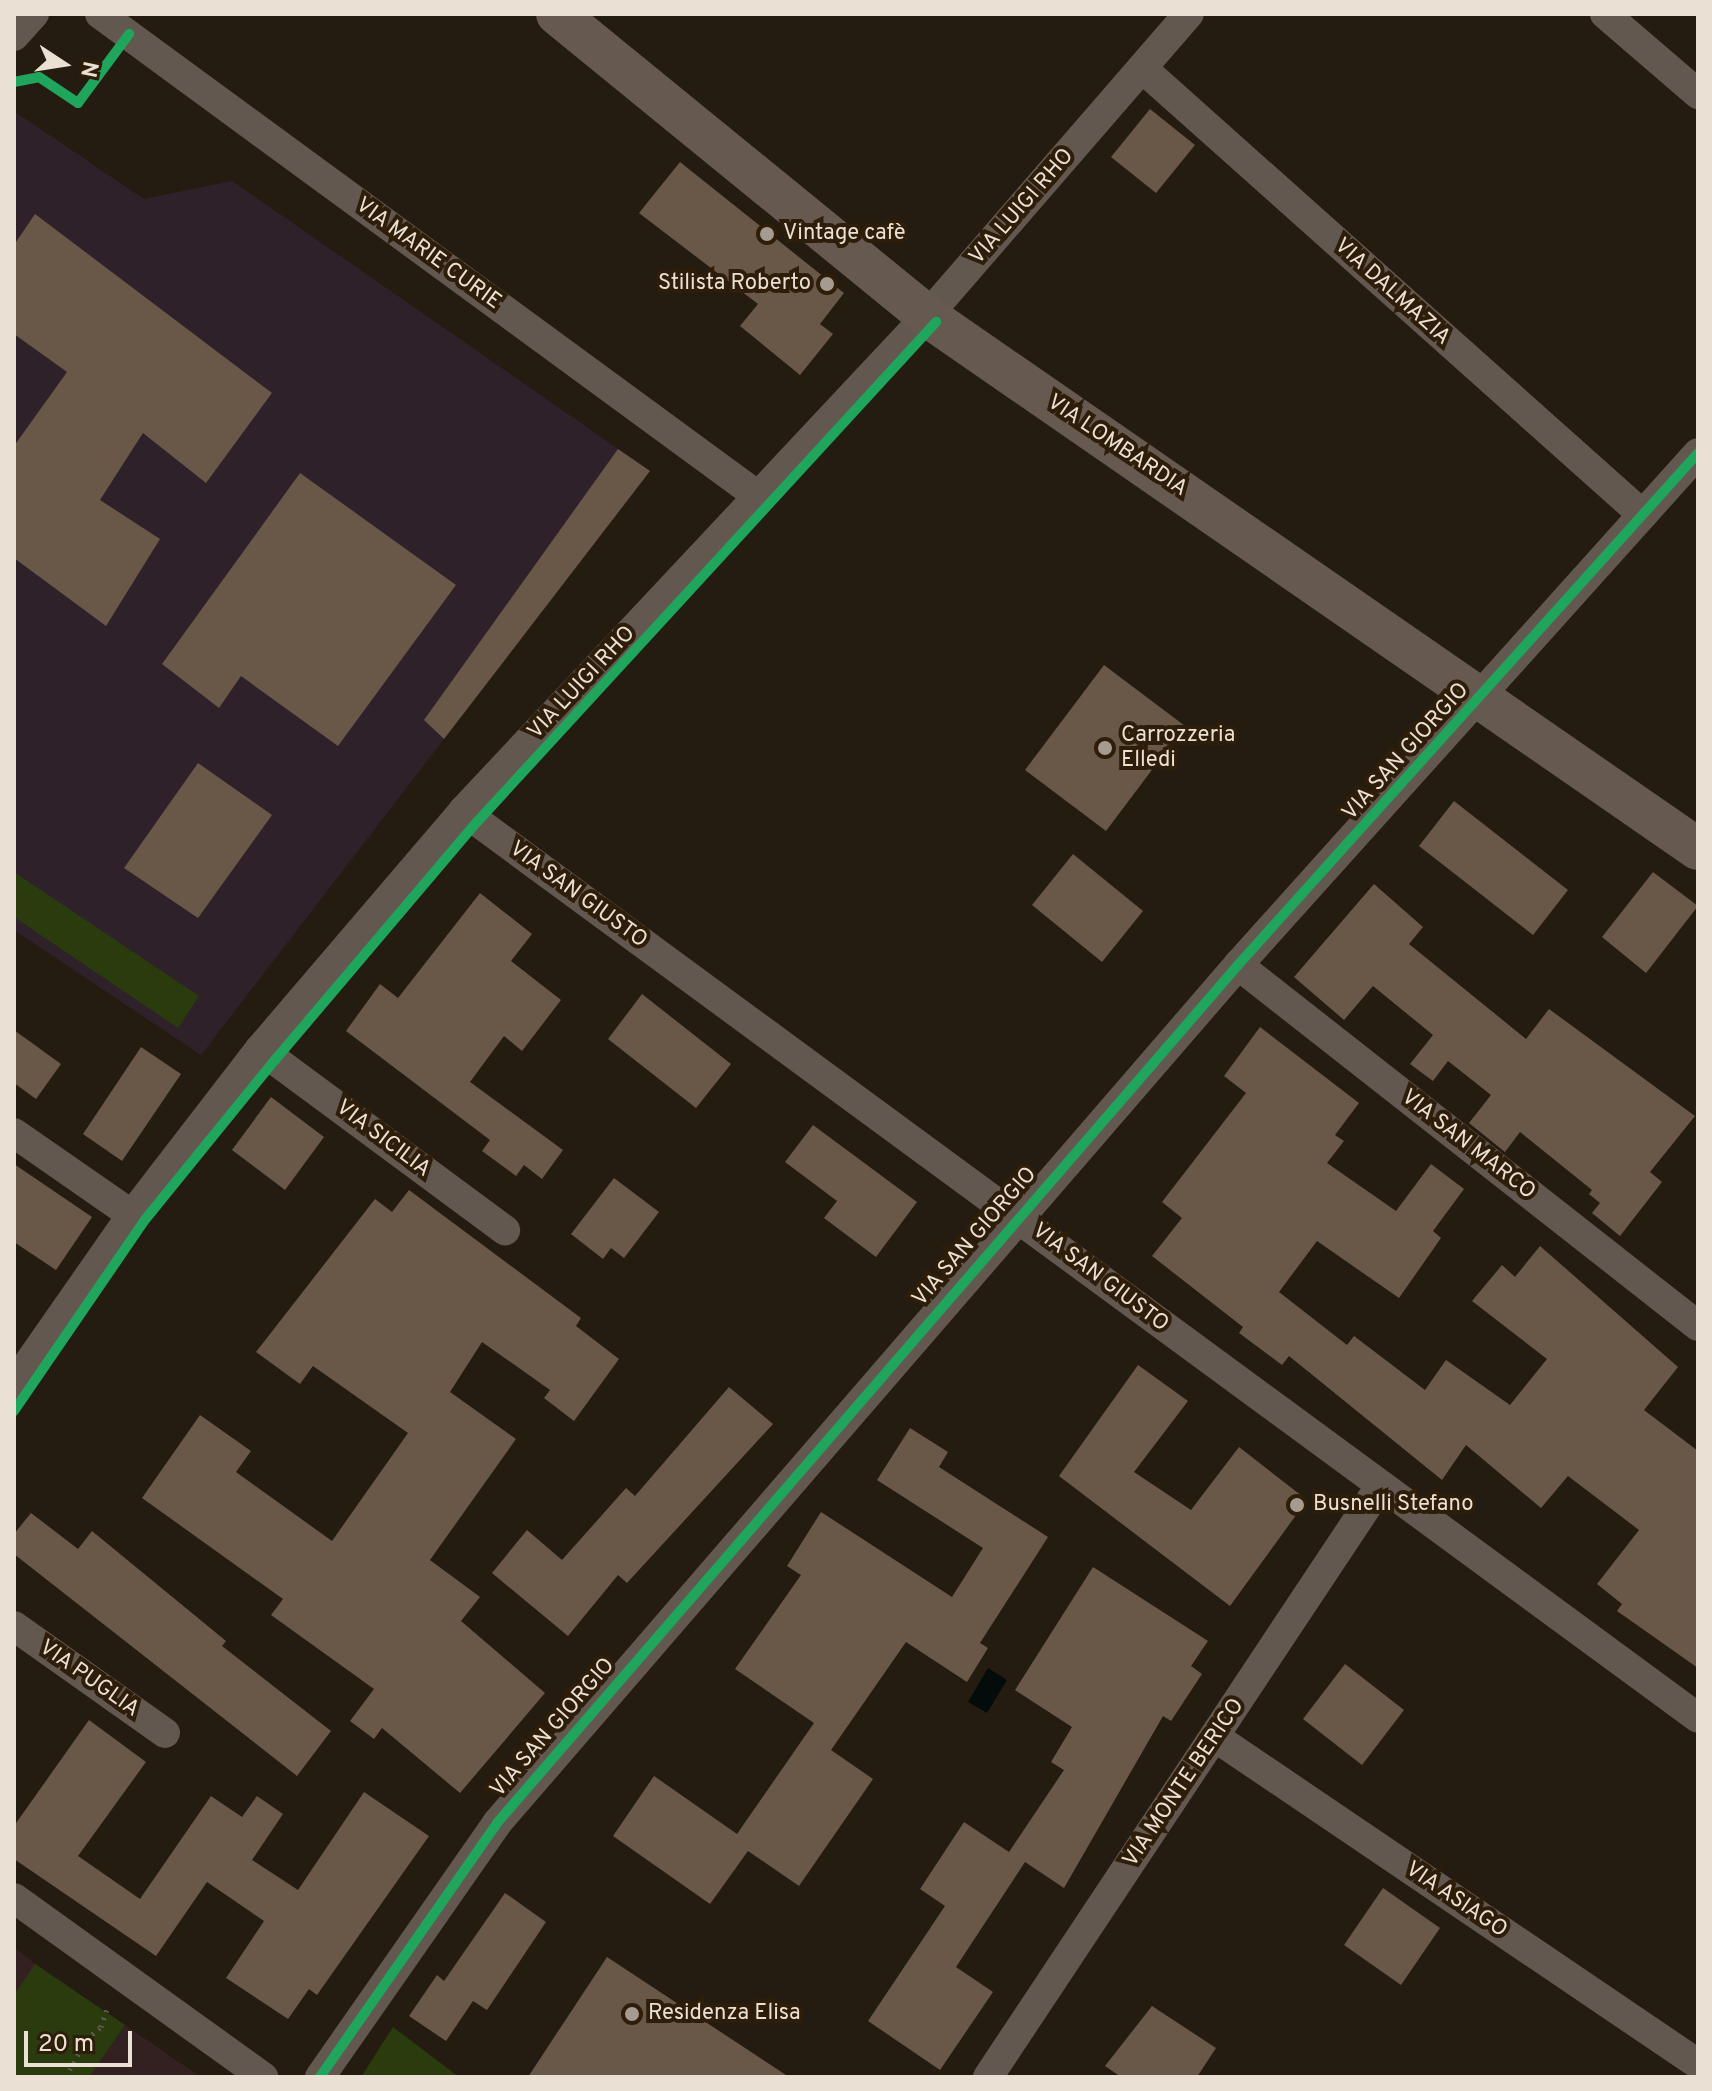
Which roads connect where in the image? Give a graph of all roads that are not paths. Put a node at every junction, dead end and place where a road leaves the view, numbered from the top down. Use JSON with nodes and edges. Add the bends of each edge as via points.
{"nodes":[{"id":1,"x":34,"y":14,"type":"edge"},
{"id":2,"x":100,"y":14,"type":"edge"},
{"id":3,"x":557,"y":14,"type":"edge"},
{"id":4,"x":1189,"y":14,"type":"edge"},
{"id":5,"x":1605,"y":14,"type":"edge"},
{"id":6,"x":14,"y":36,"type":"edge"},
{"id":7,"x":1142,"y":68,"type":"junction"},
{"id":8,"x":1698,"y":94,"type":"edge"},
{"id":9,"x":927,"y":316,"type":"junction"},
{"id":10,"x":1698,"y":453,"type":"edge"},
{"id":11,"x":755,"y":494,"type":"junction"},
{"id":12,"x":1643,"y":515,"type":"junction"},
{"id":13,"x":1484,"y":696,"type":"junction"},
{"id":14,"x":463,"y":811,"type":"junction"},
{"id":15,"x":1698,"y":849,"type":"edge"},
{"id":16,"x":1238,"y":965,"type":"junction"},
{"id":17,"x":260,"y":1049,"type":"junction"},
{"id":18,"x":14,"y":1133,"type":"edge"},
{"id":19,"x":132,"y":1215,"type":"junction"},
{"id":20,"x":1019,"y":1217,"type":"junction"},
{"id":21,"x":505,"y":1230,"type":"dead end"},
{"id":22,"x":1698,"y":1326,"type":"edge"},
{"id":23,"x":14,"y":1384,"type":"edge"},
{"id":24,"x":1379,"y":1488,"type":"junction"},
{"id":25,"x":14,"y":1626,"type":"edge"},
{"id":26,"x":1698,"y":1718,"type":"edge"},
{"id":27,"x":165,"y":1733,"type":"dead end"},
{"id":28,"x":1215,"y":1737,"type":"junction"},
{"id":29,"x":14,"y":1898,"type":"edge"},
{"id":30,"x":1698,"y":2064,"type":"edge"},
{"id":31,"x":263,"y":2077,"type":"edge"},
{"id":32,"x":320,"y":2077,"type":"edge"},
{"id":33,"x":988,"y":2077,"type":"edge"}],
"edges":[{"from":1,"to":6,"type":"street"},
{"from":2,"to":11,"type":"street","name":"VIA MARIE CURIE"},
{"from":3,"to":9,"type":"street","name":"VIA LOMBARDIA"},
{"from":4,"to":7,"type":"street","name":"VIA LUIGI RHO"},
{"from":5,"to":8,"type":"street"},
{"from":7,"to":9,"type":"street","name":"VIA LUIGI RHO"},
{"from":7,"to":12,"type":"street","name":"VIA DALMAZIA"},
{"from":9,"to":11,"type":"street","name":"VIA LUIGI RHO"},
{"from":9,"to":13,"type":"street","name":"VIA LOMBARDIA"},
{"from":10,"to":12,"type":"street","name":"VIA SAN GIORGIO"},
{"from":11,"to":14,"type":"street","name":"VIA LUIGI RHO"},
{"from":12,"to":13,"type":"street","name":"VIA SAN GIORGIO"},
{"from":13,"to":15,"type":"street","name":"VIA LOMBARDIA"},
{"from":13,"to":16,"type":"street","name":"VIA SAN GIORGIO"},
{"from":14,"to":17,"type":"street","name":"VIA LUIGI RHO"},
{"from":14,"to":20,"type":"street","name":"VIA SAN GIUSTO"},
{"from":16,"to":20,"type":"street","name":"VIA SAN GIORGIO"},
{"from":16,"to":22,"type":"street","name":"VIA SAN MARCO"},
{"from":17,"to":19,"type":"street","name":"VIA LUIGI RHO"},
{"from":17,"to":21,"type":"street","name":"VIA SICILIA"},
{"from":18,"to":19,"type":"street"},
{"from":19,"to":23,"type":"street","name":"VIA LUIGI RHO"},
{"from":20,"to":24,"type":"street","name":"VIA SAN GIUSTO"},
{"from":20,"to":32,"type":"street","name":"VIA SAN GIORGIO","via":[[497,1823]]},
{"from":24,"to":26,"type":"street","name":"VIA SAN GIUSTO"},
{"from":24,"to":28,"type":"street","name":"VIA MONTE BERICO"},
{"from":25,"to":27,"type":"street","name":"VIA PUGLIA"},
{"from":28,"to":30,"type":"street","name":"VIA ASIAGO"},
{"from":28,"to":33,"type":"street","name":"VIA MONTE BERICO"},
{"from":29,"to":31,"type":"street"}]}
